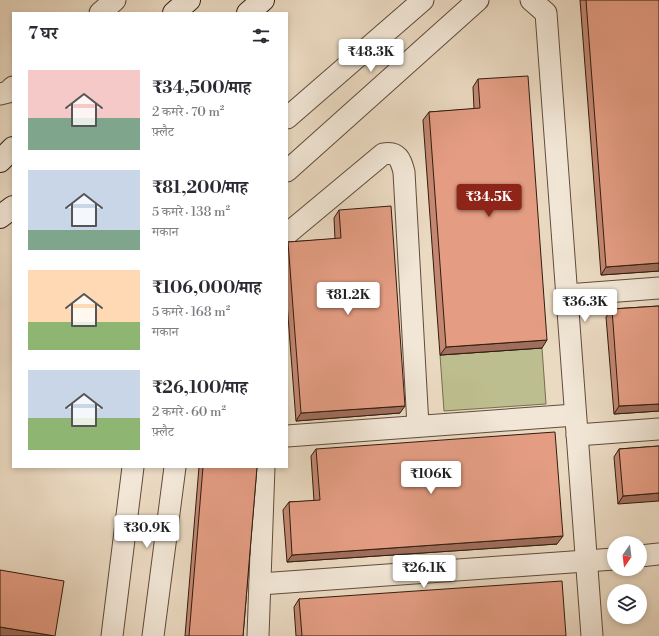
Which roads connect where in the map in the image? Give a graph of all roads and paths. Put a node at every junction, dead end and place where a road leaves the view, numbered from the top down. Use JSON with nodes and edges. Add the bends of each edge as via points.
{"nodes":[{"id":1,"x":115,"y":0,"type":"edge"},
{"id":2,"x":189,"y":0,"type":"edge"},
{"id":3,"x":263,"y":0,"type":"edge"},
{"id":4,"x":423,"y":0,"type":"edge"},
{"id":5,"x":478,"y":0,"type":"edge"},
{"id":6,"x":531,"y":0,"type":"edge"},
{"id":7,"x":101,"y":12,"type":"edge"},
{"id":8,"x":175,"y":12,"type":"edge"},
{"id":9,"x":249,"y":12,"type":"edge"},
{"id":10,"x":12,"y":88,"type":"edge"},
{"id":11,"x":0,"y":94,"type":"edge"},
{"id":12,"x":288,"y":117,"type":"edge"},
{"id":13,"x":12,"y":149,"type":"edge"},
{"id":14,"x":0,"y":161,"type":"edge"},
{"id":15,"x":288,"y":170,"type":"edge"},
{"id":16,"x":12,"y":208,"type":"edge"},
{"id":17,"x":0,"y":217,"type":"edge"},
{"id":18,"x":288,"y":233,"type":"edge"},
{"id":19,"x":659,"y":288,"type":"edge"},
{"id":20,"x":567,"y":295,"type":"junction"},
{"id":21,"x":576,"y":425,"type":"junction"},
{"id":22,"x":418,"y":426,"type":"junction"},
{"id":23,"x":659,"y":429,"type":"edge"},
{"id":24,"x":288,"y":436,"type":"edge"},
{"id":25,"x":133,"y":468,"type":"edge"},
{"id":26,"x":175,"y":468,"type":"edge"},
{"id":27,"x":264,"y":468,"type":"edge"},
{"id":28,"x":659,"y":554,"type":"edge"},
{"id":29,"x":647,"y":555,"type":"edge"},
{"id":30,"x":607,"y":560,"type":"edge"},
{"id":31,"x":586,"y":561,"type":"junction"},
{"id":32,"x":260,"y":584,"type":"junction"},
{"id":33,"x":112,"y":636,"type":"edge"},
{"id":34,"x":152,"y":636,"type":"edge"},
{"id":35,"x":258,"y":636,"type":"edge"},
{"id":36,"x":592,"y":636,"type":"edge"}],
"edges":[{"from":1,"to":7,"type":"street"},
{"from":2,"to":8,"type":"main road"},
{"from":3,"to":9,"type":"main road"},
{"from":4,"to":12,"type":"street"},
{"from":5,"to":15,"type":"street"},
{"from":6,"to":20,"type":"street","via":[[546,13]]},
{"from":10,"to":11,"type":"street"},
{"from":13,"to":14,"type":"main road"},
{"from":16,"to":17,"type":"main road"},
{"from":18,"to":22,"type":"street","via":[[383,154],[391,152],[402,162]]},
{"from":19,"to":20,"type":"street"},
{"from":20,"to":21,"type":"street"},
{"from":21,"to":22,"type":"street"},
{"from":21,"to":23,"type":"street"},
{"from":21,"to":31,"type":"street"},
{"from":22,"to":24,"type":"street"},
{"from":25,"to":33,"type":"street"},
{"from":26,"to":34,"type":"street"},
{"from":27,"to":32,"type":"street"},
{"from":28,"to":29,"type":"street"},
{"from":30,"to":31,"type":"street"},
{"from":31,"to":32,"type":"street"},
{"from":31,"to":36,"type":"street"},
{"from":32,"to":35,"type":"street"}]}
